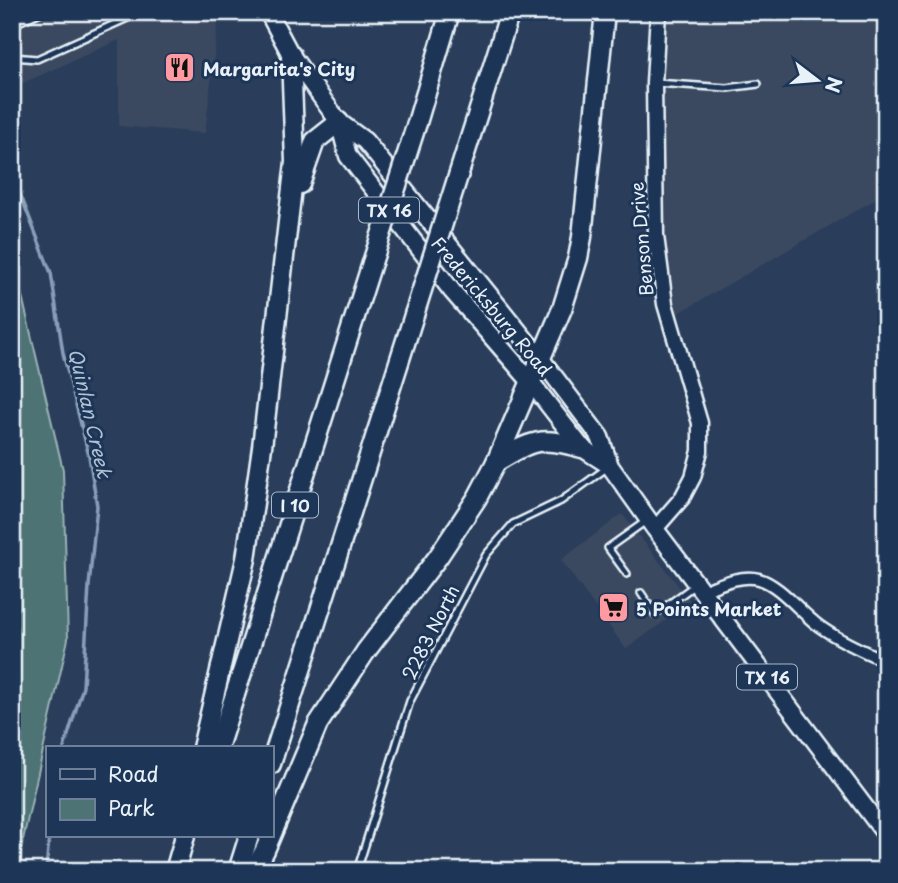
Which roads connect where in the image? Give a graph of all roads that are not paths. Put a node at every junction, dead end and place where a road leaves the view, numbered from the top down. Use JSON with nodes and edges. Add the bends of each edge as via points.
{"nodes":[{"id":1,"x":41,"y":12,"type":"edge"},
{"id":2,"x":268,"y":12,"type":"edge"},
{"id":3,"x":450,"y":12,"type":"edge"},
{"id":4,"x":510,"y":12,"type":"edge"},
{"id":5,"x":605,"y":12,"type":"edge"},
{"id":6,"x":658,"y":12,"type":"edge"},
{"id":7,"x":139,"y":13,"type":"edge"},
{"id":8,"x":12,"y":25,"type":"edge"},
{"id":9,"x":12,"y":55,"type":"edge"},
{"id":10,"x":291,"y":55,"type":"junction"},
{"id":11,"x":654,"y":82,"type":"junction"},
{"id":12,"x":758,"y":84,"type":"dead end"},
{"id":13,"x":339,"y":122,"type":"junction"},
{"id":14,"x":291,"y":211,"type":"junction"},
{"id":15,"x":541,"y":359,"type":"junction"},
{"id":16,"x":530,"y":381,"type":"junction"},
{"id":17,"x":582,"y":448,"type":"junction"},
{"id":18,"x":496,"y":462,"type":"junction"},
{"id":19,"x":610,"y":466,"type":"junction"},
{"id":20,"x":652,"y":524,"type":"junction"},
{"id":21,"x":627,"y":573,"type":"dead end"},
{"id":22,"x":699,"y":587,"type":"junction"},
{"id":23,"x":641,"y":593,"type":"dead end"},
{"id":24,"x":886,"y":662,"type":"edge"},
{"id":25,"x":202,"y":746,"type":"edge"},
{"id":26,"x":219,"y":746,"type":"edge"},
{"id":27,"x":273,"y":758,"type":"edge"},
{"id":28,"x":273,"y":831,"type":"edge"},
{"id":29,"x":886,"y":835,"type":"edge"},
{"id":30,"x":184,"y":838,"type":"edge"},
{"id":31,"x":248,"y":838,"type":"edge"},
{"id":32,"x":270,"y":838,"type":"edge"},
{"id":33,"x":175,"y":871,"type":"edge"},
{"id":34,"x":237,"y":871,"type":"edge"},
{"id":35,"x":254,"y":871,"type":"edge"},
{"id":36,"x":357,"y":871,"type":"edge"}],
"edges":[{"from":1,"to":8,"type":"lane"},
{"from":2,"to":10,"type":"main road","name":"Fredericksburg Road","number":"TX 16"},
{"from":3,"to":26,"type":"highway","number":"I 10","bridge":true},
{"from":4,"to":27,"type":"highway","bridge":true},
{"from":5,"to":15,"type":"highway","via":[[582,237],[571,283]]},
{"from":6,"to":11,"type":"street","name":"Benson Drive"},
{"from":7,"to":9,"type":"lane","via":[[37,59]]},
{"from":10,"to":13,"type":"main road","name":"Fredericksburg Road","number":"TX 16"},
{"from":10,"to":14,"type":"highway","via":[[295,162]]},
{"from":11,"to":12,"type":"lane","via":[[727,88]]},
{"from":11,"to":20,"type":"street","name":"Benson Drive","via":[[660,270],[665,304],[700,423],[700,451],[682,498]]},
{"from":13,"to":14,"type":"highway","via":[[314,141]]},
{"from":13,"to":15,"type":"main road","name":"Fredericksburg Road","number":"TX 16","via":[[365,141]]},
{"from":13,"to":16,"type":"main road","name":"Fredericksburg Road","number":"TX 16","via":[[348,156],[452,291]]},
{"from":14,"to":25,"type":"highway","via":[[246,559]]},
{"from":15,"to":16,"type":"highway"},
{"from":15,"to":19,"type":"main road","name":"Fredericksburg Road","number":"TX 16","via":[[600,438]]},
{"from":16,"to":17,"type":"main road","name":"Fredericksburg Road","number":"TX 16"},
{"from":16,"to":18,"type":"highway"},
{"from":17,"to":18,"type":"highway","via":[[555,440],[533,442]]},
{"from":17,"to":19,"type":"main road","name":"Fredericksburg Road","number":"TX 16"},
{"from":18,"to":28,"type":"highway","via":[[438,557],[366,651],[318,724]]},
{"from":19,"to":20,"type":"main road","name":"Fredericksburg Road","number":"TX 16"},
{"from":19,"to":36,"type":"lane","name":"2283 North","via":[[568,497],[513,524],[486,555],[410,701]]},
{"from":20,"to":21,"type":"lane","via":[[608,548]]},
{"from":20,"to":22,"type":"main road","name":"Fredericksburg Road","number":"TX 16"},
{"from":22,"to":23,"type":"lane","via":[[655,614]]},
{"from":22,"to":24,"type":"street","via":[[760,579],[835,637]]},
{"from":22,"to":29,"type":"main road","name":"Fredericksburg Road","number":"TX 16"},
{"from":30,"to":33,"type":"highway"},
{"from":31,"to":34,"type":"highway"},
{"from":32,"to":35,"type":"highway"}]}
